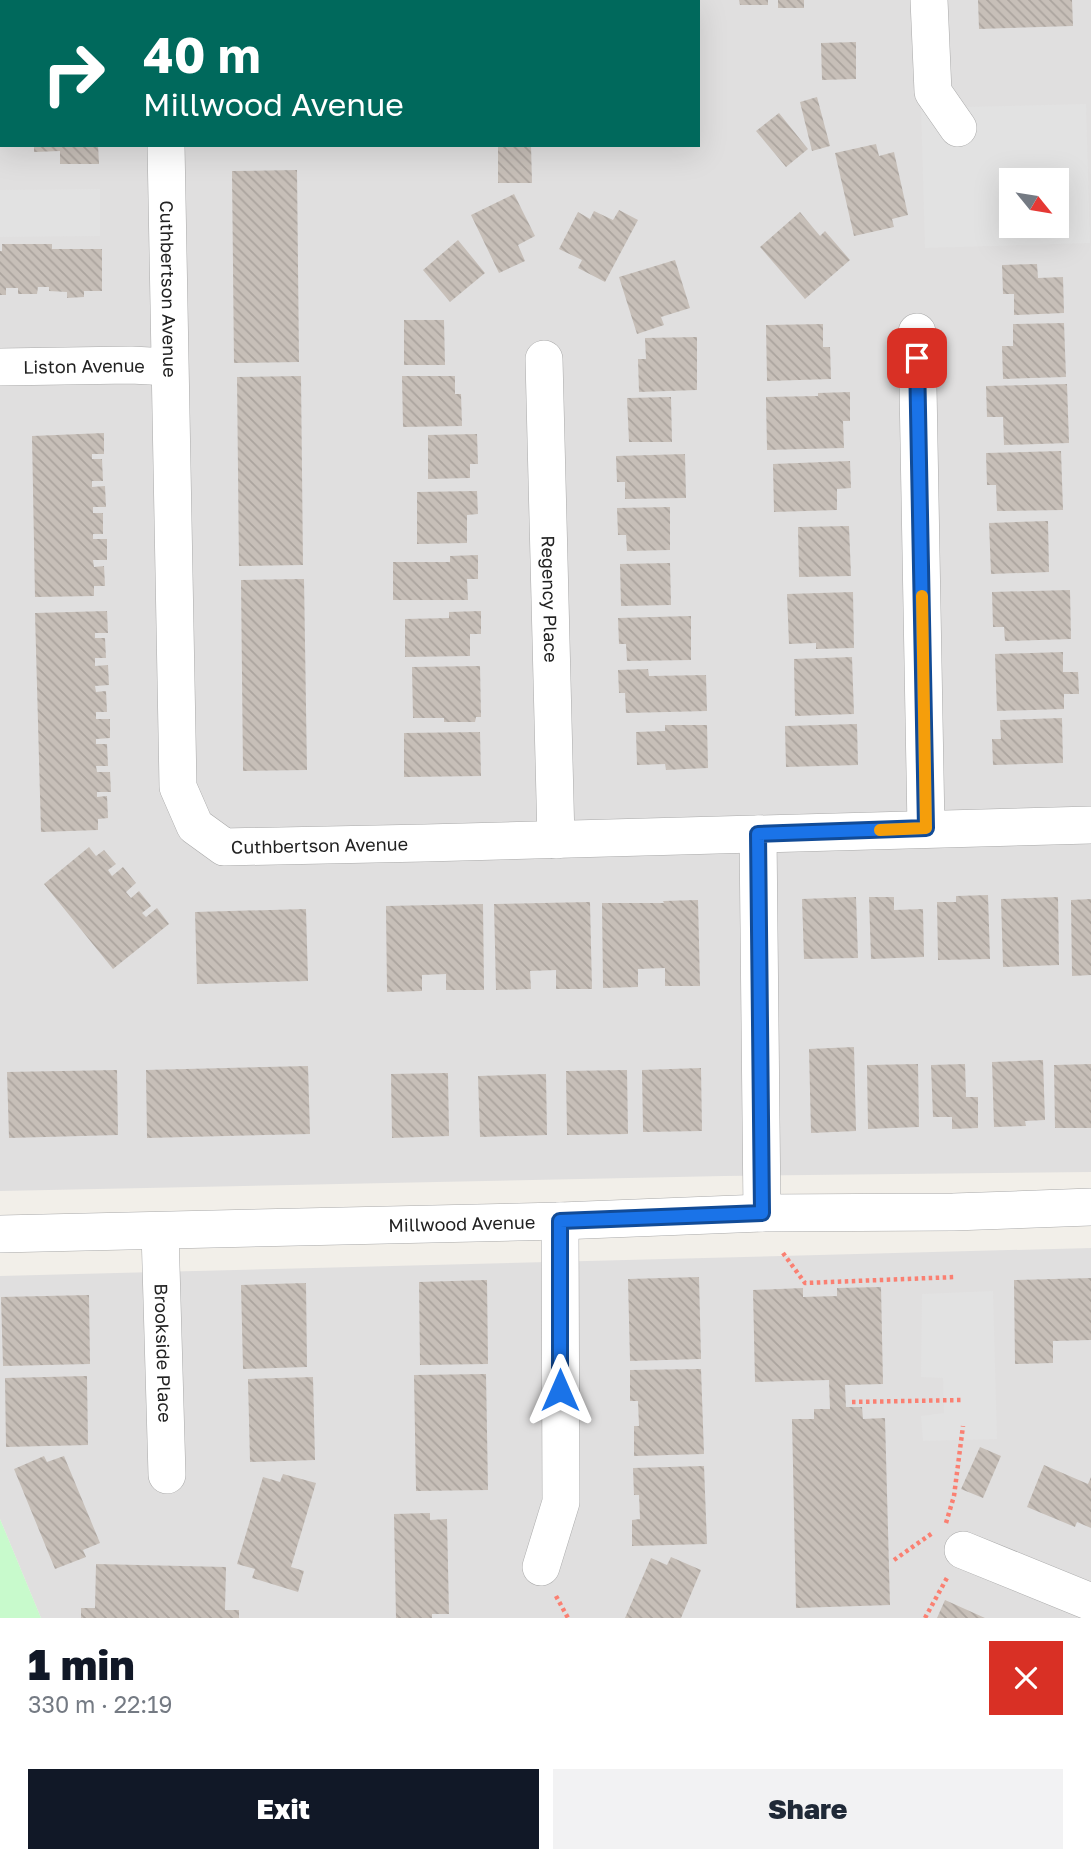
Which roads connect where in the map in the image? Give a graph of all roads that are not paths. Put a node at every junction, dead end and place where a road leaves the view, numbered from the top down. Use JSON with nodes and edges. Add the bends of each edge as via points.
{"nodes":[{"id":1,"x":929,"y":0,"type":"edge"},
{"id":2,"x":958,"y":128,"type":"dead end"},
{"id":3,"x":166,"y":147,"type":"edge"},
{"id":4,"x":917,"y":332,"type":"dead end"},
{"id":5,"x":544,"y":359,"type":"dead end"},
{"id":6,"x":0,"y":367,"type":"edge"},
{"id":7,"x":169,"y":367,"type":"junction"},
{"id":8,"x":1091,"y":825,"type":"edge"},
{"id":9,"x":926,"y":828,"type":"junction"},
{"id":10,"x":758,"y":834,"type":"junction"},
{"id":11,"x":556,"y":840,"type":"junction"},
{"id":12,"x":1091,"y":1207,"type":"edge"},
{"id":13,"x":762,"y":1213,"type":"junction"},
{"id":14,"x":560,"y":1221,"type":"junction"},
{"id":15,"x":160,"y":1231,"type":"junction"},
{"id":16,"x":0,"y":1234,"type":"edge"},
{"id":17,"x":167,"y":1475,"type":"dead end"},
{"id":18,"x":948,"y":1535,"type":"road end"},
{"id":19,"x":541,"y":1567,"type":"dead end"},
{"id":20,"x":1091,"y":1602,"type":"edge"}],
"edges":[{"from":1,"to":2,"type":"street","via":[[933,92]]},
{"from":3,"to":7,"type":"street","name":"Cuthbertson Avenue"},
{"from":4,"to":9,"type":"street"},
{"from":5,"to":11,"type":"street","name":"Regency Place"},
{"from":6,"to":7,"type":"street","name":"Liston Avenue"},
{"from":7,"to":11,"type":"street","name":"Cuthbertson Avenue","via":[[178,787],[195,825],[224,846]]},
{"from":8,"to":9,"type":"street","name":"Cuthbertson Avenue"},
{"from":9,"to":10,"type":"street","name":"Cuthbertson Avenue"},
{"from":10,"to":11,"type":"street","name":"Cuthbertson Avenue"},
{"from":10,"to":13,"type":"street"},
{"from":12,"to":13,"type":"street","name":"Millwood Avenue"},
{"from":13,"to":14,"type":"street","name":"Millwood Avenue"},
{"from":14,"to":15,"type":"street","name":"Millwood Avenue"},
{"from":14,"to":19,"type":"street","via":[[561,1502]]},
{"from":15,"to":16,"type":"street","name":"Millwood Avenue"},
{"from":15,"to":17,"type":"street","name":"Brookside Place"},
{"from":18,"to":20,"type":"street"}]}
